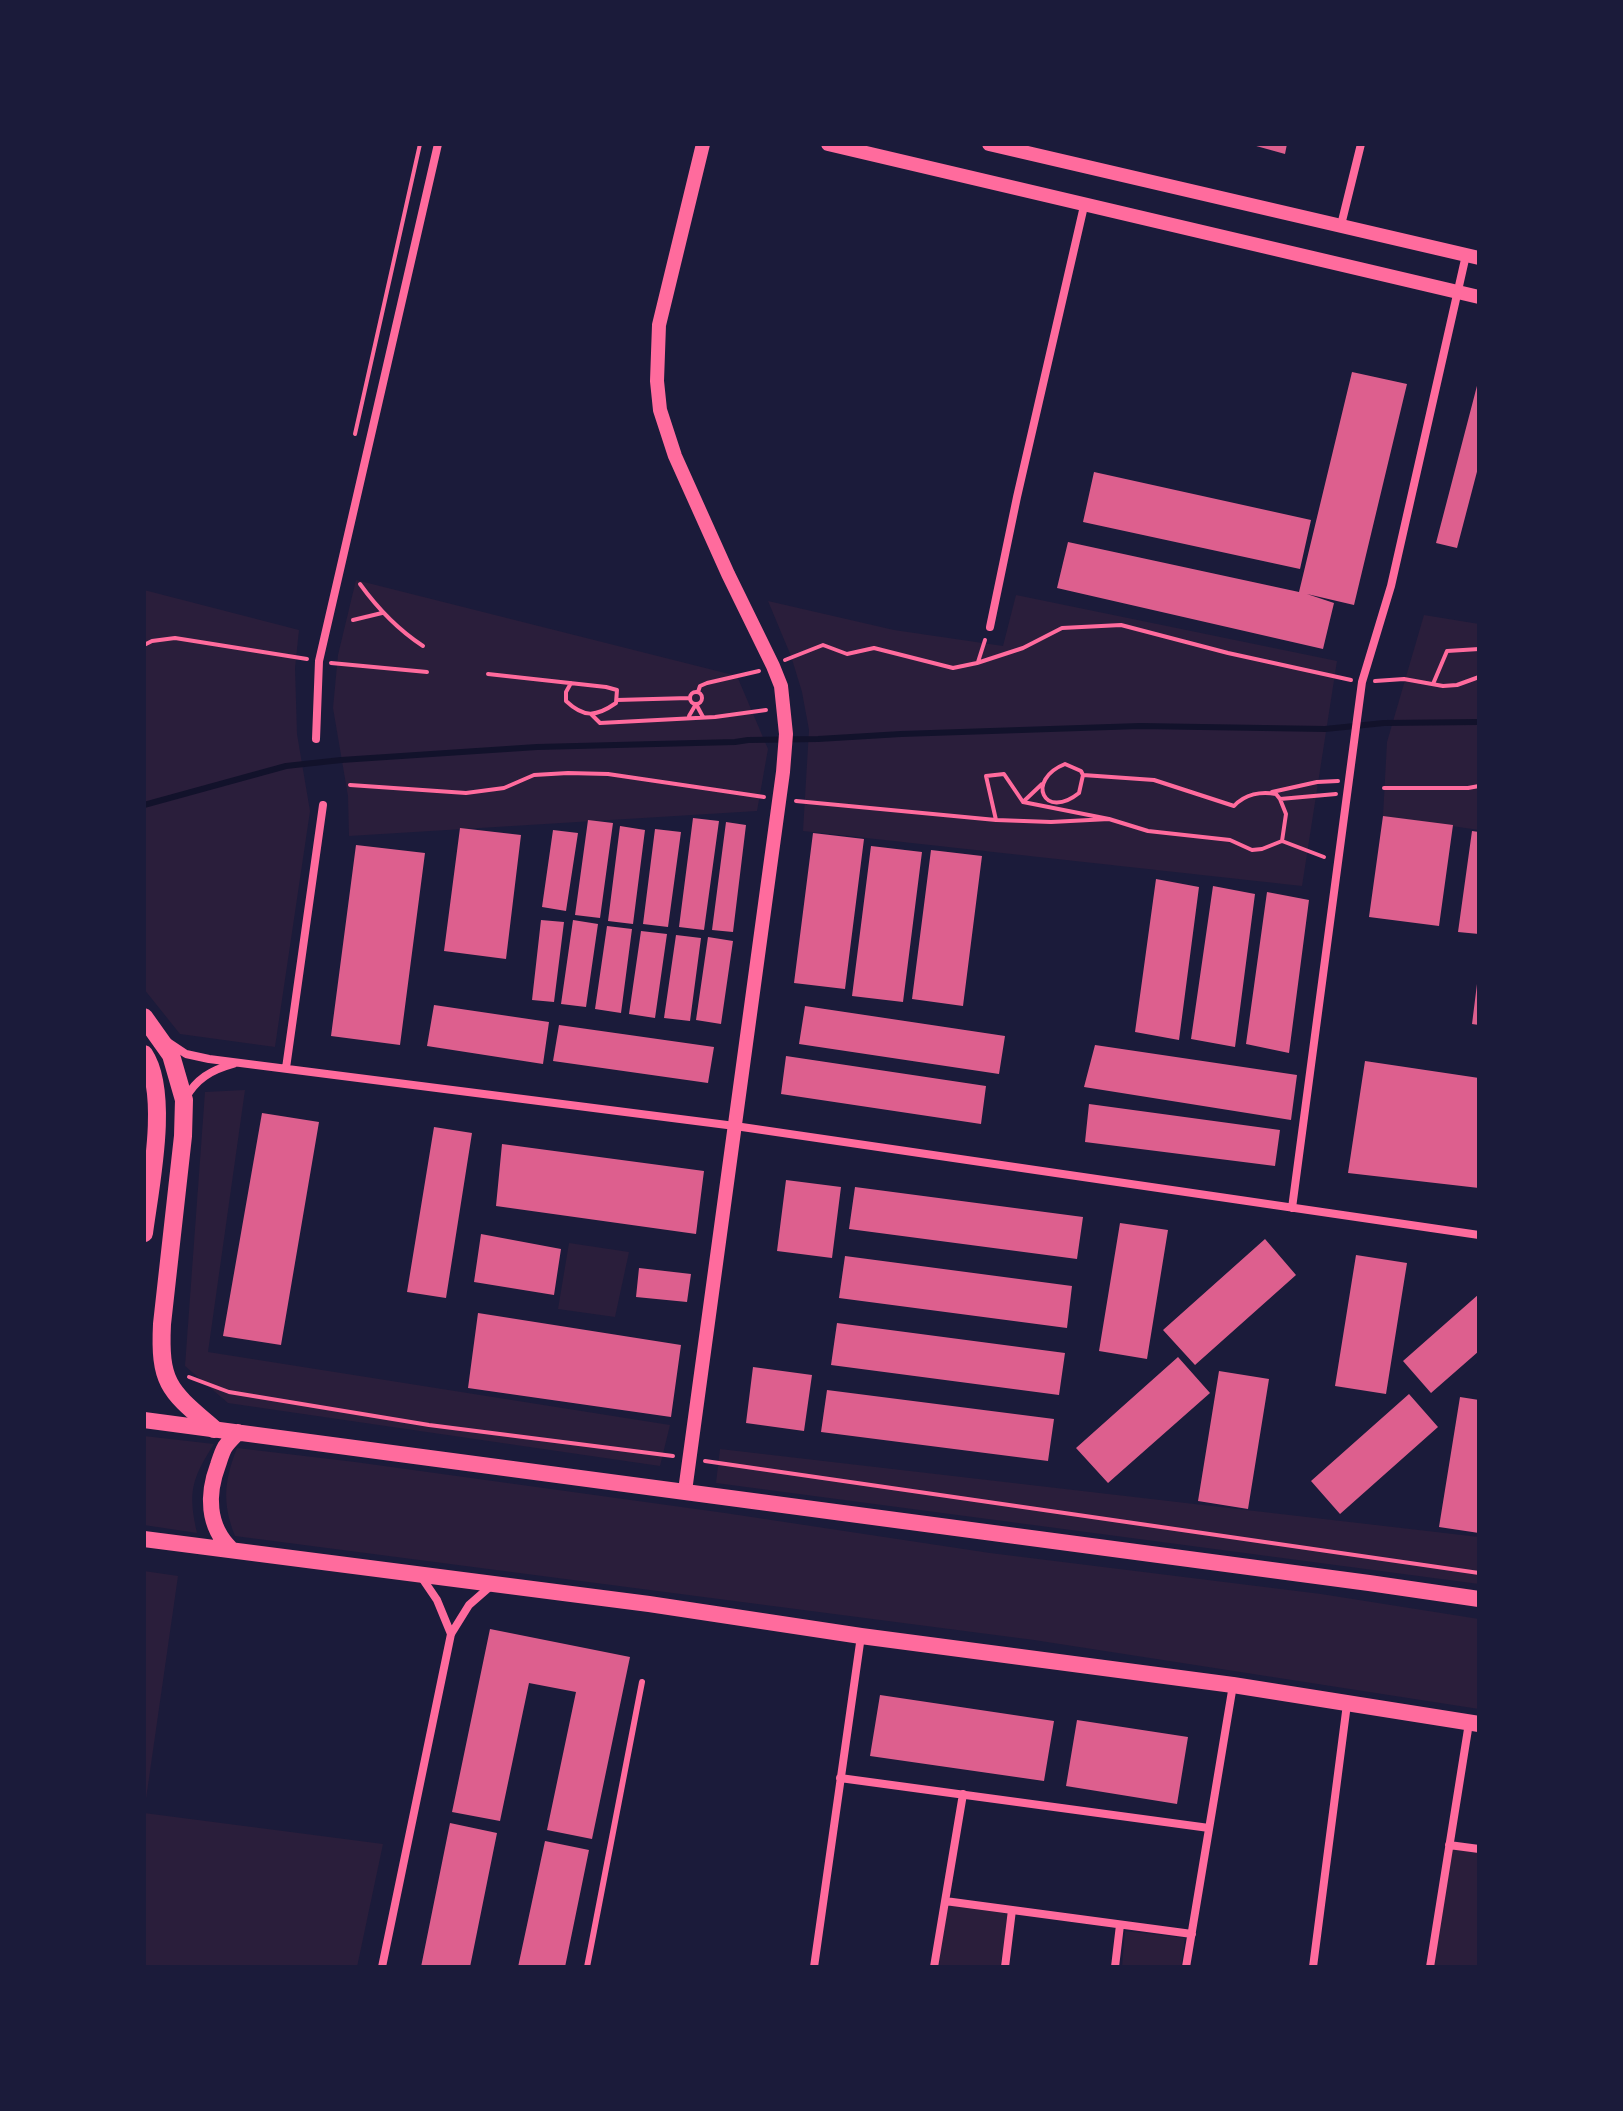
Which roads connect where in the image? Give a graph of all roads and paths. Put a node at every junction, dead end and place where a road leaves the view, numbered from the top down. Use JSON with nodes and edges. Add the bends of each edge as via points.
{"nodes":[{"id":1,"x":420,"y":144,"type":"edge"},
{"id":2,"x":438,"y":144,"type":"edge"},
{"id":3,"x":703,"y":144,"type":"edge"},
{"id":4,"x":828,"y":144,"type":"edge"},
{"id":5,"x":989,"y":144,"type":"edge"},
{"id":6,"x":1361,"y":144,"type":"edge"},
{"id":7,"x":1033,"y":149,"type":"edge"},
{"id":8,"x":1084,"y":206,"type":"junction"},
{"id":9,"x":1341,"y":225,"type":"junction"},
{"id":10,"x":1472,"y":256,"type":"edge"},
{"id":11,"x":1457,"y":292,"type":"junction"},
{"id":12,"x":1479,"y":297,"type":"edge"},
{"id":13,"x":352,"y":446,"type":"dead end"},
{"id":14,"x":360,"y":584,"type":"dead end"},
{"id":15,"x":382,"y":613,"type":"junction"},
{"id":16,"x":353,"y":620,"type":"dead end"},
{"id":17,"x":990,"y":627,"type":"joint"},
{"id":18,"x":144,"y":645,"type":"edge"},
{"id":19,"x":423,"y":646,"type":"dead end"},
{"id":20,"x":1479,"y":649,"type":"edge"},
{"id":21,"x":319,"y":661,"type":"junction"},
{"id":22,"x":977,"y":663,"type":"junction"},
{"id":23,"x":773,"y":666,"type":"junction"},
{"id":24,"x":427,"y":672,"type":"dead end"},
{"id":25,"x":488,"y":674,"type":"dead end"},
{"id":26,"x":1479,"y":677,"type":"edge"},
{"id":27,"x":1362,"y":682,"type":"junction"},
{"id":28,"x":571,"y":683,"type":"junction"},
{"id":29,"x":1433,"y":684,"type":"junction"},
{"id":30,"x":698,"y":692,"type":"junction"},
{"id":31,"x":689,"y":698,"type":"junction"},
{"id":32,"x":617,"y":700,"type":"junction"},
{"id":33,"x":696,"y":704,"type":"junction"},
{"id":34,"x":784,"y":705,"type":"junction"},
{"id":35,"x":591,"y":714,"type":"junction"},
{"id":36,"x":703,"y":717,"type":"junction"},
{"id":37,"x":688,"y":718,"type":"junction"},
{"id":38,"x":316,"y":739,"type":"dead end"},
{"id":39,"x":1083,"y":775,"type":"junction"},
{"id":40,"x":1348,"y":781,"type":"junction"},
{"id":41,"x":1042,"y":784,"type":"junction"},
{"id":42,"x":350,"y":785,"type":"dead end"},
{"id":43,"x":1479,"y":786,"type":"edge"},
{"id":44,"x":1384,"y":788,"type":"dead end"},
{"id":45,"x":1269,"y":793,"type":"junction"},
{"id":46,"x":1346,"y":794,"type":"junction"},
{"id":47,"x":779,"y":799,"type":"junction"},
{"id":48,"x":1280,"y":799,"type":"junction"},
{"id":49,"x":1023,"y":802,"type":"junction"},
{"id":50,"x":323,"y":805,"type":"dead end"},
{"id":51,"x":1109,"y":819,"type":"junction"},
{"id":52,"x":996,"y":820,"type":"junction"},
{"id":53,"x":1282,"y":841,"type":"junction"},
{"id":54,"x":1337,"y":863,"type":"junction"},
{"id":55,"x":144,"y":1017,"type":"edge"},
{"id":56,"x":159,"y":1036,"type":"junction"},
{"id":57,"x":144,"y":1054,"type":"edge"},
{"id":58,"x":238,"y":1062,"type":"junction"},
{"id":59,"x":286,"y":1068,"type":"junction"},
{"id":60,"x":184,"y":1100,"type":"junction"},
{"id":61,"x":735,"y":1126,"type":"junction"},
{"id":62,"x":1292,"y":1208,"type":"junction"},
{"id":63,"x":144,"y":1233,"type":"edge"},
{"id":64,"x":1479,"y":1235,"type":"edge"},
{"id":65,"x":167,"y":1380,"type":"junction"},
{"id":66,"x":144,"y":1420,"type":"edge"},
{"id":67,"x":214,"y":1429,"type":"junction"},
{"id":68,"x":238,"y":1432,"type":"junction"},
{"id":69,"x":690,"y":1459,"type":"junction"},
{"id":70,"x":685,"y":1491,"type":"junction"},
{"id":71,"x":144,"y":1539,"type":"edge"},
{"id":72,"x":231,"y":1549,"type":"junction"},
{"id":73,"x":1479,"y":1573,"type":"edge"},
{"id":74,"x":419,"y":1574,"type":"junction"},
{"id":75,"x":494,"y":1584,"type":"junction"},
{"id":76,"x":1479,"y":1599,"type":"edge"},
{"id":77,"x":451,"y":1634,"type":"junction"},
{"id":78,"x":861,"y":1636,"type":"junction"},
{"id":79,"x":642,"y":1682,"type":"dead end"},
{"id":80,"x":1233,"y":1685,"type":"junction"},
{"id":81,"x":1347,"y":1704,"type":"junction"},
{"id":82,"x":1474,"y":1723,"type":"edge"},
{"id":83,"x":840,"y":1778,"type":"junction"},
{"id":84,"x":963,"y":1794,"type":"junction"},
{"id":85,"x":1209,"y":1828,"type":"junction"},
{"id":86,"x":1449,"y":1845,"type":"junction"},
{"id":87,"x":1479,"y":1849,"type":"edge"},
{"id":88,"x":945,"y":1901,"type":"junction"},
{"id":89,"x":1012,"y":1910,"type":"junction"},
{"id":90,"x":1120,"y":1925,"type":"junction"},
{"id":91,"x":1192,"y":1934,"type":"junction"},
{"id":92,"x":382,"y":1967,"type":"edge"},
{"id":93,"x":587,"y":1967,"type":"edge"},
{"id":94,"x":815,"y":1967,"type":"edge"},
{"id":95,"x":934,"y":1967,"type":"edge"},
{"id":96,"x":1005,"y":1967,"type":"edge"},
{"id":97,"x":1115,"y":1967,"type":"edge"},
{"id":98,"x":1186,"y":1967,"type":"edge"},
{"id":99,"x":1313,"y":1967,"type":"edge"},
{"id":100,"x":1430,"y":1967,"type":"edge"}],
"edges":[{"from":1,"to":13,"type":"path"},
{"from":2,"to":21,"type":"street"},
{"from":3,"to":23,"type":"street","via":[[659,325],[660,410],[675,456]]},
{"from":4,"to":8,"type":"street"},
{"from":5,"to":7,"type":"street"},
{"from":6,"to":9,"type":"street"},
{"from":7,"to":9,"type":"street"},
{"from":8,"to":11,"type":"street"},
{"from":8,"to":17,"type":"street"},
{"from":9,"to":10,"type":"street"},
{"from":10,"to":11,"type":"street"},
{"from":11,"to":12,"type":"street"},
{"from":11,"to":27,"type":"street","via":[[1391,586]]},
{"from":14,"to":15,"type":"path"},
{"from":15,"to":16,"type":"path"},
{"from":15,"to":19,"type":"path"},
{"from":17,"to":22,"type":"path"},
{"from":18,"to":21,"type":"path","via":[[175,638]]},
{"from":20,"to":29,"type":"path","via":[[1447,651]]},
{"from":21,"to":24,"type":"path"},
{"from":21,"to":38,"type":"street"},
{"from":22,"to":23,"type":"path","via":[[953,668],[874,648],[847,654],[823,645]]},
{"from":22,"to":27,"type":"path","via":[[1062,628],[1121,625]]},
{"from":23,"to":30,"type":"path","via":[[707,683]]},
{"from":23,"to":34,"type":"street"},
{"from":25,"to":28,"type":"path"},
{"from":26,"to":29,"type":"path","via":[[1457,685]]},
{"from":27,"to":29,"type":"path","via":[[1404,679]]},
{"from":27,"to":40,"type":"street"},
{"from":28,"to":32,"type":"path","via":[[617,690]]},
{"from":28,"to":35,"type":"path","via":[[566,701]]},
{"from":30,"to":31,"type":"path"},
{"from":30,"to":33,"type":"path","via":[[702,700]]},
{"from":31,"to":32,"type":"path"},
{"from":31,"to":33,"type":"path"},
{"from":32,"to":35,"type":"path"},
{"from":33,"to":36,"type":"path"},
{"from":33,"to":37,"type":"path"},
{"from":34,"to":36,"type":"path"},
{"from":34,"to":47,"type":"street"},
{"from":35,"to":37,"type":"path","via":[[600,723]]},
{"from":36,"to":37,"type":"path"},
{"from":39,"to":41,"type":"path","via":[[1065,764],[1054,768]]},
{"from":39,"to":41,"type":"path","via":[[1079,793],[1057,804],[1049,802]]},
{"from":39,"to":45,"type":"path","via":[[1154,780],[1234,806],[1240,799]]},
{"from":40,"to":45,"type":"path"},
{"from":40,"to":46,"type":"street"},
{"from":41,"to":49,"type":"path"},
{"from":42,"to":47,"type":"path","via":[[466,793],[504,788],[534,775],[608,774]]},
{"from":43,"to":44,"type":"path"},
{"from":45,"to":48,"type":"path"},
{"from":46,"to":48,"type":"path"},
{"from":46,"to":54,"type":"street"},
{"from":47,"to":52,"type":"path"},
{"from":47,"to":61,"type":"street"},
{"from":48,"to":53,"type":"path","via":[[1286,814]]},
{"from":49,"to":51,"type":"path"},
{"from":49,"to":52,"type":"path","via":[[1004,774],[986,776]]},
{"from":50,"to":59,"type":"street"},
{"from":51,"to":52,"type":"path"},
{"from":51,"to":53,"type":"path","via":[[1148,831],[1230,840],[1252,850]]},
{"from":53,"to":54,"type":"path"},
{"from":54,"to":62,"type":"street"},
{"from":55,"to":56,"type":"main road"},
{"from":56,"to":58,"type":"street","via":[[186,1054]]},
{"from":56,"to":60,"type":"main road","via":[[171,1055]]},
{"from":57,"to":63,"type":"main road","via":[[157,1095]]},
{"from":58,"to":59,"type":"street"},
{"from":58,"to":60,"type":"street","via":[[205,1075]]},
{"from":59,"to":61,"type":"street"},
{"from":60,"to":65,"type":"main road","via":[[160,1350]]},
{"from":61,"to":62,"type":"street"},
{"from":61,"to":69,"type":"street"},
{"from":62,"to":64,"type":"street"},
{"from":65,"to":67,"type":"main road"},
{"from":65,"to":69,"type":"path","via":[[185,1375],[229,1392]]},
{"from":66,"to":67,"type":"main road"},
{"from":67,"to":68,"type":"main road"},
{"from":68,"to":70,"type":"main road"},
{"from":68,"to":72,"type":"main road","via":[[224,1448],[210,1490],[215,1525]]},
{"from":69,"to":70,"type":"street"},
{"from":69,"to":73,"type":"path"},
{"from":70,"to":76,"type":"main road"},
{"from":71,"to":72,"type":"main road"},
{"from":72,"to":74,"type":"main road"},
{"from":74,"to":75,"type":"main road"},
{"from":74,"to":77,"type":"street"},
{"from":75,"to":77,"type":"street","via":[[469,1605]]},
{"from":75,"to":78,"type":"main road"},
{"from":77,"to":92,"type":"street"},
{"from":78,"to":80,"type":"main road"},
{"from":78,"to":83,"type":"street"},
{"from":79,"to":93,"type":"lane"},
{"from":80,"to":81,"type":"main road"},
{"from":80,"to":85,"type":"street"},
{"from":81,"to":82,"type":"main road"},
{"from":81,"to":99,"type":"street"},
{"from":82,"to":86,"type":"street"},
{"from":83,"to":84,"type":"street"},
{"from":83,"to":94,"type":"street"},
{"from":84,"to":85,"type":"street"},
{"from":84,"to":88,"type":"street"},
{"from":85,"to":91,"type":"street"},
{"from":86,"to":87,"type":"street"},
{"from":86,"to":100,"type":"street"},
{"from":88,"to":89,"type":"street"},
{"from":88,"to":95,"type":"street"},
{"from":89,"to":90,"type":"street"},
{"from":89,"to":96,"type":"street"},
{"from":90,"to":91,"type":"street"},
{"from":90,"to":97,"type":"street"},
{"from":91,"to":98,"type":"street"}]}
